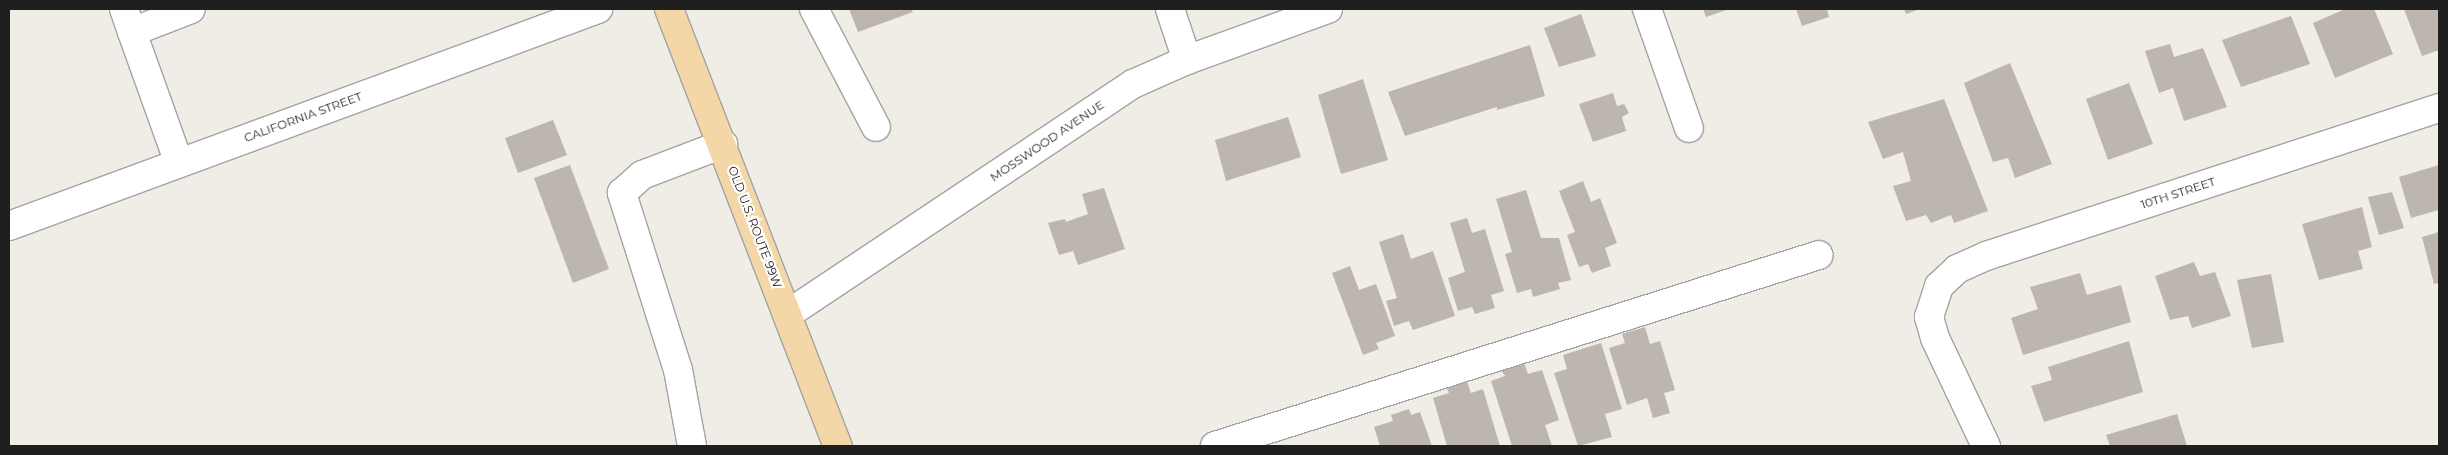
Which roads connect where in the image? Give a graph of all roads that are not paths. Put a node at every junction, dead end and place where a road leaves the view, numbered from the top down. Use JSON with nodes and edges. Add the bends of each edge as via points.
{"nodes":[{"id":1,"x":191,"y":9,"type":"edge"},
{"id":2,"x":598,"y":9,"type":"edge"},
{"id":3,"x":669,"y":9,"type":"edge"},
{"id":4,"x":814,"y":9,"type":"edge"},
{"id":5,"x":1170,"y":9,"type":"edge"},
{"id":6,"x":1328,"y":9,"type":"edge"},
{"id":7,"x":1648,"y":9,"type":"edge"},
{"id":8,"x":128,"y":20,"type":"edge"},
{"id":9,"x":1187,"y":60,"type":"junction"},
{"id":10,"x":2439,"y":108,"type":"edge"},
{"id":11,"x":876,"y":127,"type":"dead end"},
{"id":12,"x":1689,"y":128,"type":"dead end"},
{"id":13,"x":723,"y":144,"type":"junction"},
{"id":14,"x":179,"y":163,"type":"junction"},
{"id":15,"x":9,"y":226,"type":"edge"},
{"id":16,"x":1819,"y":255,"type":"dead end"},
{"id":17,"x":788,"y":314,"type":"junction"},
{"id":18,"x":692,"y":446,"type":"edge"},
{"id":19,"x":838,"y":446,"type":"edge"},
{"id":20,"x":1215,"y":446,"type":"edge"},
{"id":21,"x":1986,"y":446,"type":"edge"}],
"edges":[{"from":1,"to":8,"type":"street"},
{"from":2,"to":14,"type":"street","name":"CALIFORNIA STREET"},
{"from":3,"to":13,"type":"main road","name":"OLD U.S. ROUTE 99W"},
{"from":4,"to":11,"type":"street"},
{"from":5,"to":9,"type":"street"},
{"from":6,"to":9,"type":"street","name":"MOSSWOOD AVENUE"},
{"from":7,"to":12,"type":"street"},
{"from":8,"to":14,"type":"street"},
{"from":9,"to":17,"type":"street","name":"MOSSWOOD AVENUE","via":[[1133,84]]},
{"from":10,"to":21,"type":"street","name":"10TH STREET","via":[[1986,256],[1957,269],[1938,286],[1929,317],[1934,338]]},
{"from":13,"to":17,"type":"main road","name":"OLD U.S. ROUTE 99W"},
{"from":13,"to":18,"type":"street","via":[[642,175],[622,194],[678,370]]},
{"from":14,"to":15,"type":"street","name":"CALIFORNIA STREET"},
{"from":16,"to":20,"type":"street"},
{"from":17,"to":19,"type":"main road","name":"OLD U.S. ROUTE 99W"}]}
